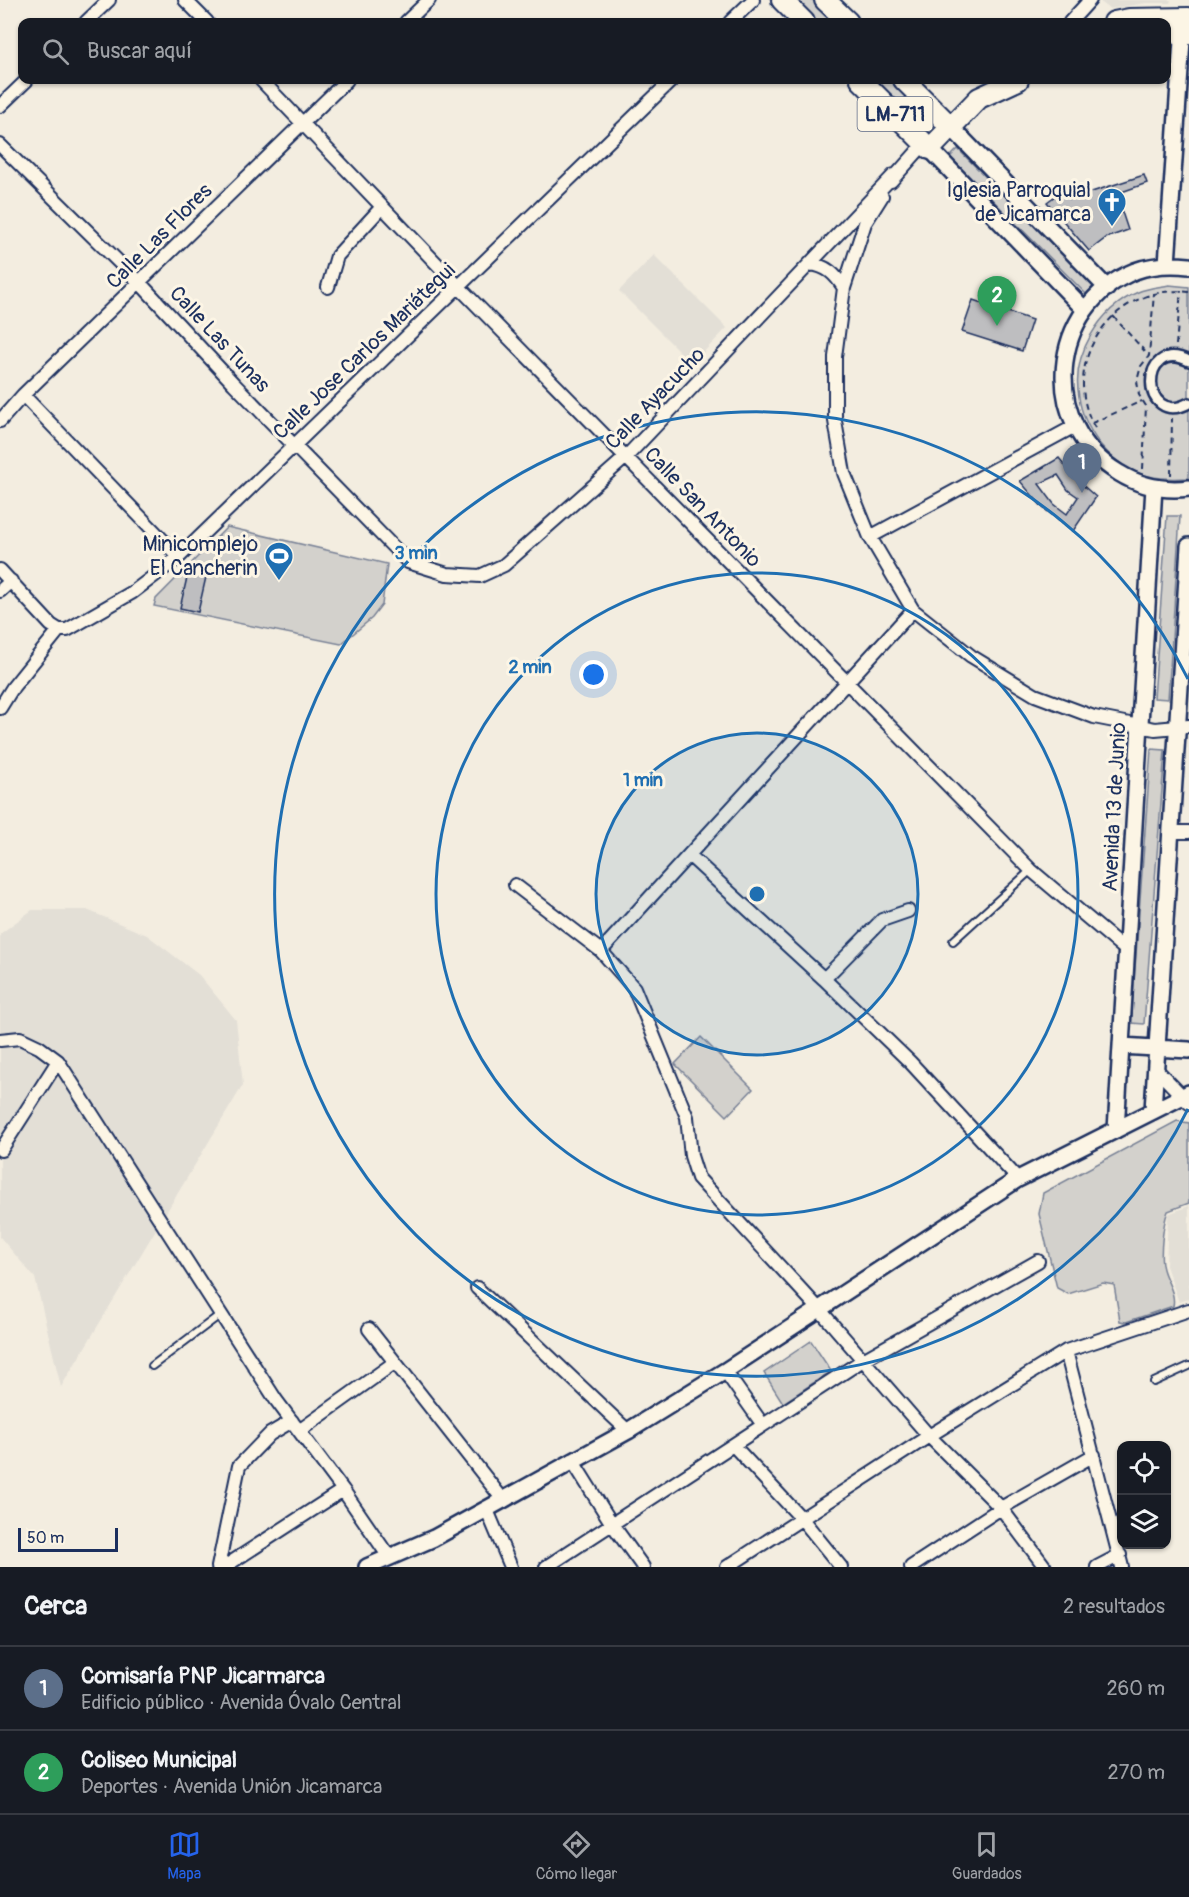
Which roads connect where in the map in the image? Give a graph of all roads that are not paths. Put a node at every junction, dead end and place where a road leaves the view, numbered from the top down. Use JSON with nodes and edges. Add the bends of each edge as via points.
{"nodes":[{"id":1,"x":109,"y":0,"type":"edge"},
{"id":2,"x":185,"y":0,"type":"edge"},
{"id":3,"x":429,"y":0,"type":"edge"},
{"id":4,"x":753,"y":0,"type":"edge"},
{"id":5,"x":782,"y":0,"type":"edge"},
{"id":6,"x":825,"y":0,"type":"edge"},
{"id":7,"x":1090,"y":0,"type":"edge"},
{"id":8,"x":90,"y":18,"type":"edge"},
{"id":9,"x":203,"y":18,"type":"edge"},
{"id":10,"x":410,"y":18,"type":"edge"},
{"id":11,"x":734,"y":18,"type":"edge"},
{"id":12,"x":800,"y":18,"type":"edge"},
{"id":13,"x":844,"y":18,"type":"edge"},
{"id":14,"x":1074,"y":18,"type":"edge"},
{"id":15,"x":1182,"y":27,"type":"edge"},
{"id":16,"x":23,"y":84,"type":"edge"},
{"id":17,"x":265,"y":84,"type":"edge"},
{"id":18,"x":343,"y":84,"type":"edge"},
{"id":19,"x":668,"y":84,"type":"edge"},
{"id":20,"x":865,"y":84,"type":"edge"},
{"id":21,"x":908,"y":84,"type":"edge"},
{"id":22,"x":982,"y":84,"type":"edge"},
{"id":23,"x":1009,"y":84,"type":"edge"},
{"id":24,"x":0,"y":106,"type":"edge"},
{"id":25,"x":302,"y":123,"type":"junction"},
{"id":26,"x":947,"y":123,"type":"junction"},
{"id":27,"x":0,"y":145,"type":"edge"},
{"id":28,"x":925,"y":145,"type":"junction"},
{"id":29,"x":894,"y":175,"type":"junction"},
{"id":30,"x":381,"y":208,"type":"junction"},
{"id":31,"x":810,"y":264,"type":"junction"},
{"id":32,"x":1167,"y":264,"type":"junction"},
{"id":33,"x":1189,"y":266,"type":"edge"},
{"id":34,"x":141,"y":283,"type":"junction"},
{"id":35,"x":328,"y":287,"type":"dead end"},
{"id":36,"x":459,"y":287,"type":"junction"},
{"id":37,"x":844,"y":288,"type":"junction"},
{"id":38,"x":1107,"y":288,"type":"junction"},
{"id":39,"x":1085,"y":310,"type":"junction"},
{"id":40,"x":1189,"y":361,"type":"edge"},
{"id":41,"x":23,"y":395,"type":"junction"},
{"id":42,"x":1189,"y":403,"type":"edge"},
{"id":43,"x":0,"y":421,"type":"edge"},
{"id":44,"x":1075,"y":426,"type":"junction"},
{"id":45,"x":294,"y":446,"type":"junction"},
{"id":46,"x":626,"y":457,"type":"junction"},
{"id":47,"x":1154,"y":487,"type":"junction"},
{"id":48,"x":1189,"y":488,"type":"edge"},
{"id":49,"x":870,"y":537,"type":"junction"},
{"id":50,"x":1189,"y":546,"type":"edge"},
{"id":51,"x":179,"y":557,"type":"junction"},
{"id":52,"x":408,"y":562,"type":"joint"},
{"id":53,"x":0,"y":570,"type":"edge"},
{"id":54,"x":11,"y":581,"type":"junction"},
{"id":55,"x":0,"y":591,"type":"edge"},
{"id":56,"x":913,"y":610,"type":"junction"},
{"id":57,"x":63,"y":630,"type":"junction"},
{"id":58,"x":846,"y":683,"type":"junction"},
{"id":59,"x":0,"y":708,"type":"edge"},
{"id":60,"x":1140,"y":726,"type":"junction"},
{"id":61,"x":1183,"y":726,"type":"edge"},
{"id":62,"x":1171,"y":832,"type":"junction"},
{"id":63,"x":1189,"y":832,"type":"edge"},
{"id":64,"x":689,"y":855,"type":"junction"},
{"id":65,"x":1031,"y":870,"type":"junction"},
{"id":66,"x":515,"y":885,"type":"dead end"},
{"id":67,"x":908,"y":911,"type":"dead end"},
{"id":68,"x":953,"y":941,"type":"dead end"},
{"id":69,"x":602,"y":951,"type":"junction"},
{"id":70,"x":1126,"y":951,"type":"junction"},
{"id":71,"x":824,"y":978,"type":"junction"},
{"id":72,"x":0,"y":1040,"type":"edge"},
{"id":73,"x":1121,"y":1046,"type":"junction"},
{"id":74,"x":1157,"y":1048,"type":"junction"},
{"id":75,"x":1189,"y":1050,"type":"edge"},
{"id":76,"x":58,"y":1061,"type":"junction"},
{"id":77,"x":1156,"y":1068,"type":"junction"},
{"id":78,"x":1187,"y":1097,"type":"edge"},
{"id":79,"x":1154,"y":1110,"type":"junction"},
{"id":80,"x":1116,"y":1130,"type":"junction"},
{"id":81,"x":0,"y":1150,"type":"edge"},
{"id":82,"x":1018,"y":1179,"type":"junction"},
{"id":83,"x":1038,"y":1262,"type":"dead end"},
{"id":84,"x":477,"y":1288,"type":"dead end"},
{"id":85,"x":819,"y":1309,"type":"junction"},
{"id":86,"x":1189,"y":1310,"type":"edge"},
{"id":87,"x":221,"y":1314,"type":"junction"},
{"id":88,"x":369,"y":1329,"type":"dead end"},
{"id":89,"x":1066,"y":1351,"type":"junction"},
{"id":90,"x":862,"y":1360,"type":"junction"},
{"id":91,"x":394,"y":1363,"type":"junction"},
{"id":92,"x":152,"y":1366,"type":"dead end"},
{"id":93,"x":1189,"y":1366,"type":"edge"},
{"id":94,"x":725,"y":1371,"type":"junction"},
{"id":95,"x":1154,"y":1382,"type":"dead end"},
{"id":96,"x":763,"y":1425,"type":"junction"},
{"id":97,"x":296,"y":1426,"type":"junction"},
{"id":98,"x":628,"y":1431,"type":"junction"},
{"id":99,"x":929,"y":1437,"type":"junction"},
{"id":100,"x":733,"y":1445,"type":"junction"},
{"id":101,"x":1094,"y":1455,"type":"junction"},
{"id":102,"x":572,"y":1460,"type":"junction"},
{"id":103,"x":344,"y":1490,"type":"junction"},
{"id":104,"x":504,"y":1501,"type":"junction"},
{"id":105,"x":1001,"y":1508,"type":"junction"},
{"id":106,"x":487,"y":1510,"type":"junction"},
{"id":107,"x":802,"y":1519,"type":"junction"},
{"id":108,"x":612,"y":1524,"type":"junction"},
{"id":109,"x":389,"y":1557,"type":"junction"},
{"id":110,"x":1121,"y":1561,"type":"edge"},
{"id":111,"x":218,"y":1567,"type":"edge"},
{"id":112,"x":224,"y":1567,"type":"edge"},
{"id":113,"x":367,"y":1567,"type":"edge"},
{"id":114,"x":511,"y":1567,"type":"edge"},
{"id":115,"x":546,"y":1567,"type":"edge"},
{"id":116,"x":643,"y":1567,"type":"edge"},
{"id":117,"x":727,"y":1567,"type":"edge"},
{"id":118,"x":841,"y":1567,"type":"edge"},
{"id":119,"x":911,"y":1567,"type":"edge"},
{"id":120,"x":1045,"y":1567,"type":"edge"},
{"id":121,"x":1097,"y":1567,"type":"edge"}],
"edges":[{"from":1,"to":8,"type":"street"},
{"from":2,"to":9,"type":"street"},
{"from":3,"to":10,"type":"street"},
{"from":4,"to":11,"type":"street"},
{"from":5,"to":12,"type":"main road"},
{"from":6,"to":13,"type":"main road"},
{"from":7,"to":14,"type":"street"},
{"from":15,"to":32,"type":"street"},
{"from":16,"to":24,"type":"street"},
{"from":17,"to":25,"type":"street","name":"Calle San Antonio"},
{"from":18,"to":25,"type":"street","name":"Calle Las Flores"},
{"from":19,"to":36,"type":"street","name":"Calle Jose Carlos Mariátegui"},
{"from":20,"to":28,"type":"main road","number":"LM-711"},
{"from":21,"to":26,"type":"main road","number":"LM-711"},
{"from":22,"to":26,"type":"main road","number":"LM-711","via":[[973,89]]},
{"from":23,"to":26,"type":"main road","number":"LM-711","via":[[979,98]]},
{"from":25,"to":30,"type":"street","name":"Calle San Antonio"},
{"from":25,"to":34,"type":"street","name":"Calle Las Flores"},
{"from":26,"to":28,"type":"main road","number":"LM-711"},
{"from":26,"to":38,"type":"street"},
{"from":27,"to":34,"type":"street","name":"Calle Las Tunas"},
{"from":28,"to":29,"type":"street"},
{"from":28,"to":39,"type":"street"},
{"from":29,"to":31,"type":"street","name":"Calle Ayacucho"},
{"from":29,"to":37,"type":"street","via":[[865,223]]},
{"from":30,"to":35,"type":"street","via":[[336,256]]},
{"from":30,"to":36,"type":"street","name":"Calle San Antonio"},
{"from":31,"to":37,"type":"street","via":[[822,265]]},
{"from":31,"to":46,"type":"street","name":"Calle Ayacucho"},
{"from":32,"to":33,"type":"street"},
{"from":32,"to":38,"type":"street","via":[[1135,271]]},
{"from":34,"to":41,"type":"street","name":"Calle Las Flores"},
{"from":34,"to":45,"type":"street","name":"Calle Las Tunas"},
{"from":36,"to":45,"type":"street","name":"Calle Jose Carlos Mariátegui"},
{"from":36,"to":46,"type":"street","name":"Calle San Antonio"},
{"from":37,"to":49,"type":"street","via":[[835,357],[835,421],[844,473]]},
{"from":38,"to":39,"type":"street"},
{"from":39,"to":44,"type":"street","via":[[1073,331],[1063,379],[1066,403]]},
{"from":40,"to":42,"type":"street","via":[[1176,357],[1161,361],[1150,381],[1159,401],[1173,407]]},
{"from":41,"to":43,"type":"street","name":"Calle Las Flores"},
{"from":41,"to":51,"type":"street"},
{"from":44,"to":47,"type":"street","via":[[1107,466]]},
{"from":44,"to":49,"type":"street"},
{"from":45,"to":51,"type":"street","name":"Calle Jose Carlos Mariátegui"},
{"from":45,"to":52,"type":"street","name":"Calle Las Tunas"},
{"from":46,"to":52,"type":"street","name":"Calle Ayacucho","via":[[504,566],[480,576],[447,574]]},
{"from":46,"to":58,"type":"street","name":"Calle San Antonio"},
{"from":47,"to":48,"type":"street"},
{"from":47,"to":60,"type":"street","name":"Avenida 13 de Junio"},
{"from":49,"to":56,"type":"street"},
{"from":50,"to":61,"type":"street"},
{"from":51,"to":57,"type":"street","name":"Calle Jose Carlos Mariátegui","via":[[133,592]]},
{"from":53,"to":54,"type":"street"},
{"from":54,"to":55,"type":"street"},
{"from":54,"to":57,"type":"street","via":[[51,625]]},
{"from":56,"to":58,"type":"street"},
{"from":56,"to":60,"type":"street","via":[[971,656],[1035,695],[1094,717]]},
{"from":57,"to":59,"type":"street","via":[[13,687]]},
{"from":58,"to":64,"type":"street"},
{"from":58,"to":65,"type":"street","name":"Calle San Antonio"},
{"from":60,"to":61,"type":"street"},
{"from":60,"to":70,"type":"street","name":"Avenida 13 de Junio"},
{"from":61,"to":62,"type":"street"},
{"from":62,"to":63,"type":"street"},
{"from":62,"to":74,"type":"street"},
{"from":64,"to":69,"type":"street"},
{"from":64,"to":71,"type":"street"},
{"from":65,"to":68,"type":"lane"},
{"from":65,"to":70,"type":"street","name":"Calle San Antonio"},
{"from":66,"to":69,"type":"street"},
{"from":67,"to":71,"type":"street","via":[[882,920]]},
{"from":69,"to":85,"type":"street","via":[[634,988],[687,1117],[698,1178]]},
{"from":70,"to":73,"type":"street","name":"Avenida 13 de Junio"},
{"from":71,"to":82,"type":"street","via":[[910,1062]]},
{"from":72,"to":76,"type":"street","via":[[20,1038]]},
{"from":73,"to":74,"type":"street"},
{"from":73,"to":80,"type":"street","name":"Avenida 13 de Junio"},
{"from":74,"to":75,"type":"street"},
{"from":74,"to":77,"type":"street"},
{"from":76,"to":81,"type":"street"},
{"from":76,"to":87,"type":"street"},
{"from":77,"to":78,"type":"street"},
{"from":77,"to":79,"type":"street"},
{"from":78,"to":79,"type":"street"},
{"from":79,"to":80,"type":"street"},
{"from":80,"to":82,"type":"street"},
{"from":82,"to":85,"type":"street"},
{"from":83,"to":90,"type":"street"},
{"from":84,"to":98,"type":"street"},
{"from":85,"to":90,"type":"street"},
{"from":85,"to":94,"type":"street"},
{"from":86,"to":89,"type":"street"},
{"from":87,"to":92,"type":"lane"},
{"from":87,"to":97,"type":"street"},
{"from":88,"to":91,"type":"street"},
{"from":89,"to":99,"type":"street"},
{"from":89,"to":101,"type":"street"},
{"from":90,"to":96,"type":"street"},
{"from":90,"to":99,"type":"street"},
{"from":91,"to":97,"type":"street"},
{"from":91,"to":104,"type":"street"},
{"from":93,"to":95,"type":"lane"},
{"from":94,"to":96,"type":"street"},
{"from":94,"to":98,"type":"street"},
{"from":96,"to":100,"type":"street"},
{"from":97,"to":103,"type":"street"},
{"from":97,"to":111,"type":"street","via":[[270,1434],[239,1466]]},
{"from":98,"to":102,"type":"street"},
{"from":99,"to":105,"type":"street"},
{"from":99,"to":107,"type":"street"},
{"from":100,"to":107,"type":"street"},
{"from":100,"to":108,"type":"street"},
{"from":101,"to":105,"type":"street"},
{"from":101,"to":110,"type":"street"},
{"from":102,"to":104,"type":"street"},
{"from":102,"to":108,"type":"street"},
{"from":103,"to":109,"type":"street"},
{"from":103,"to":112,"type":"street"},
{"from":104,"to":106,"type":"street"},
{"from":105,"to":119,"type":"street"},
{"from":105,"to":120,"type":"street"},
{"from":106,"to":109,"type":"street"},
{"from":106,"to":114,"type":"street"},
{"from":107,"to":117,"type":"street"},
{"from":107,"to":118,"type":"street"},
{"from":108,"to":115,"type":"street"},
{"from":108,"to":116,"type":"street"},
{"from":109,"to":113,"type":"street"},
{"from":110,"to":121,"type":"street"}]}
